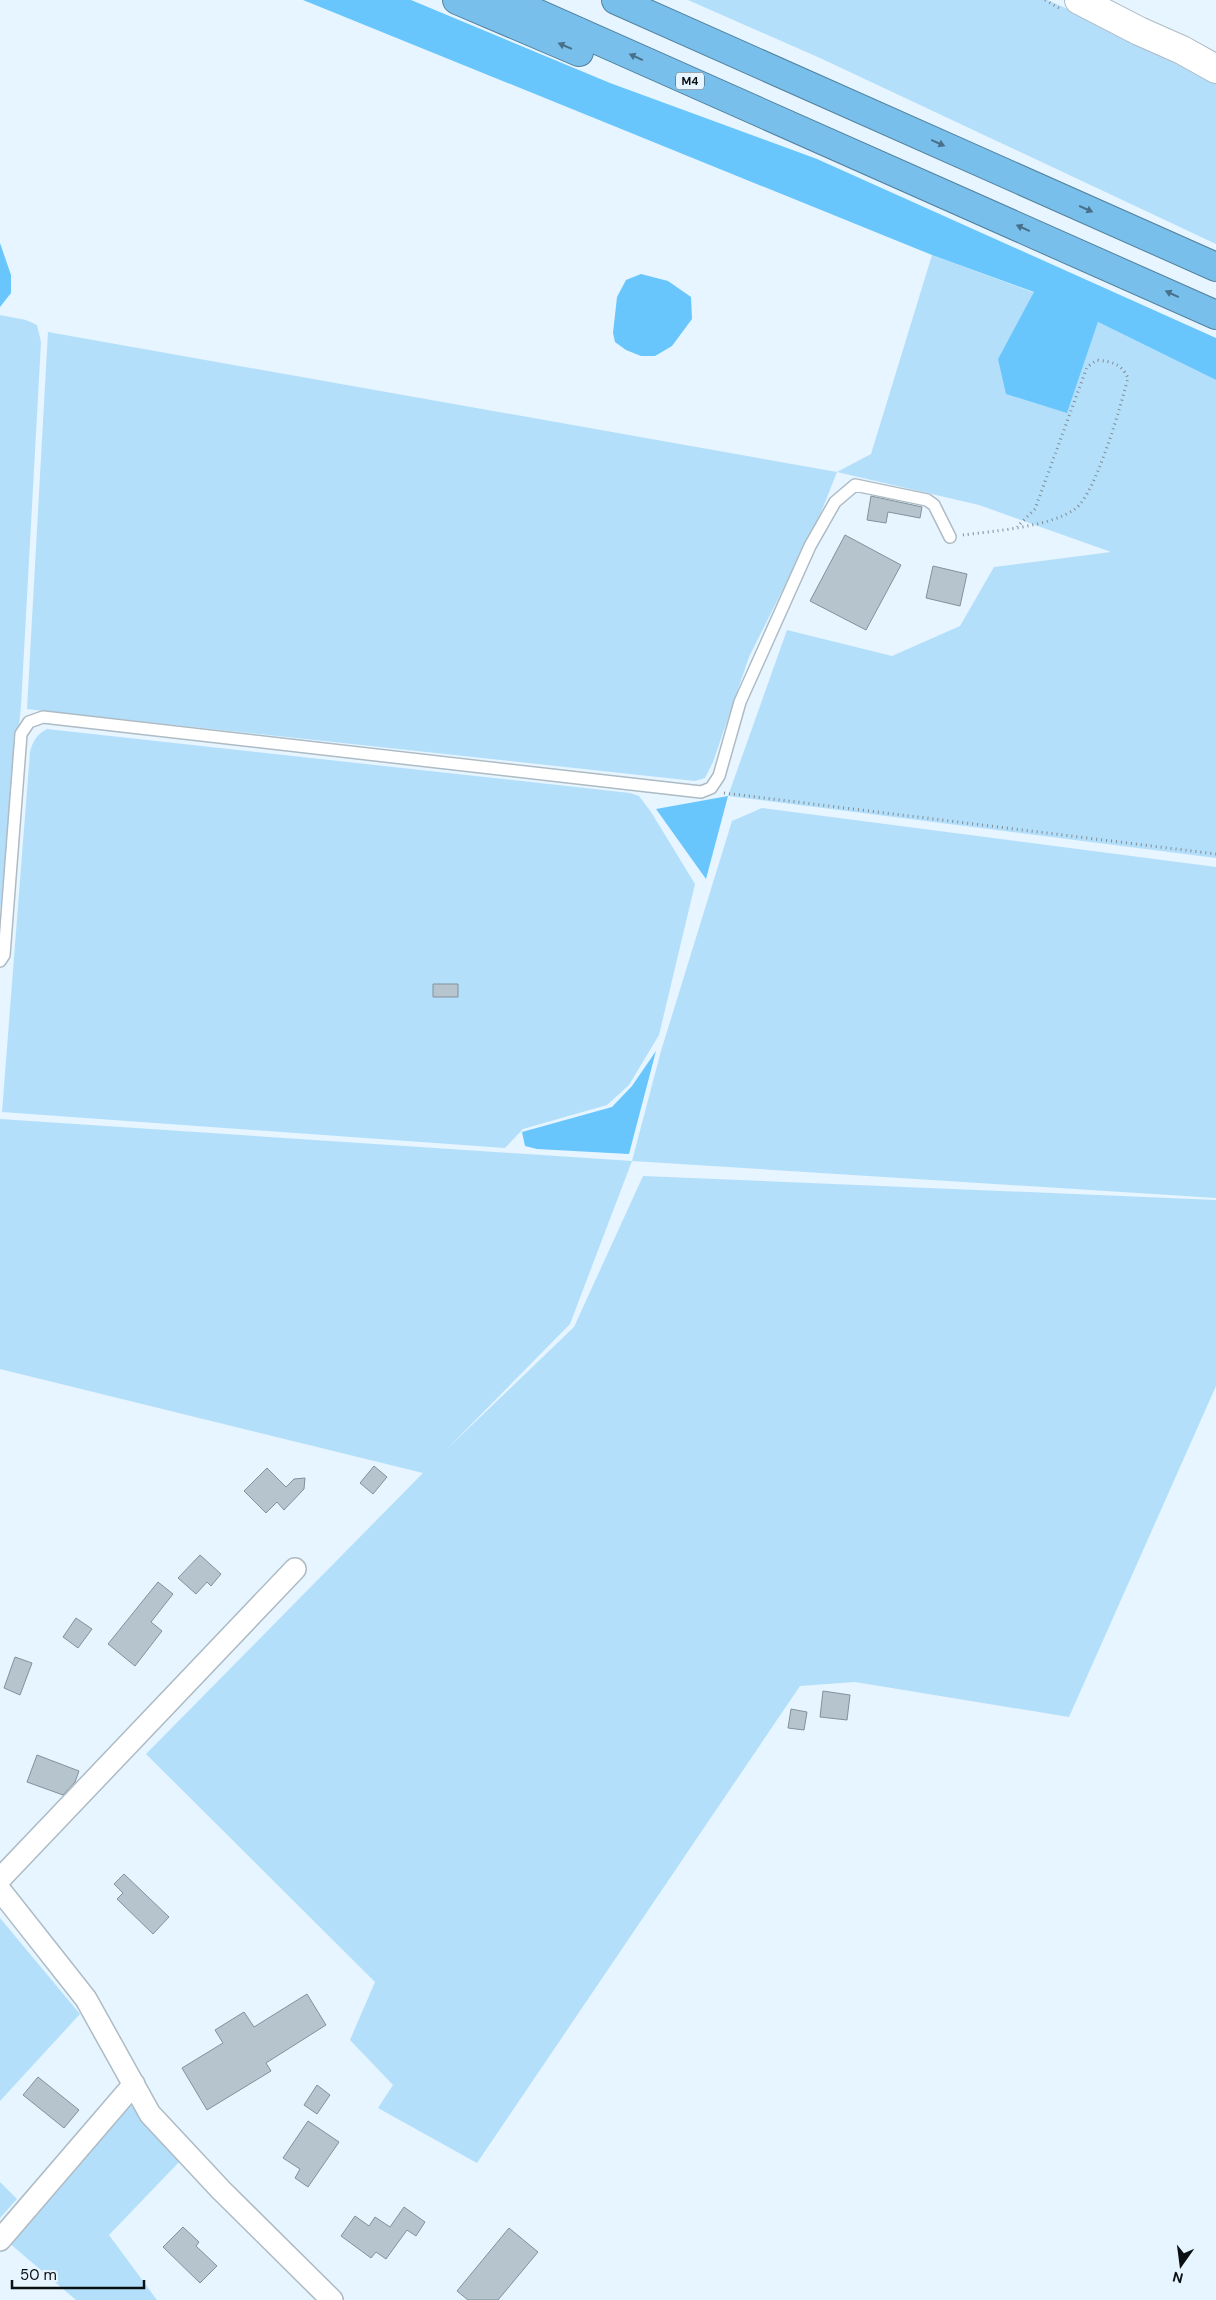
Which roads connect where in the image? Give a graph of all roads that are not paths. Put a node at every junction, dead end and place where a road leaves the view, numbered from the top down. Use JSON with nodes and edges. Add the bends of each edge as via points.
{"nodes":[{"id":1,"x":456,"y":0,"type":"edge"},
{"id":2,"x":507,"y":0,"type":"edge"},
{"id":3,"x":616,"y":0,"type":"edge"},
{"id":4,"x":653,"y":0,"type":"edge"},
{"id":5,"x":1079,"y":0,"type":"edge"},
{"id":6,"x":1182,"y":50,"type":"junction"},
{"id":7,"x":1216,"y":57,"type":"edge"},
{"id":8,"x":1216,"y":69,"type":"edge"},
{"id":9,"x":894,"y":123,"type":"junction"},
{"id":10,"x":873,"y":162,"type":"junction"},
{"id":11,"x":1216,"y":268,"type":"edge"},
{"id":12,"x":1216,"y":315,"type":"edge"},
{"id":13,"x":950,"y":537,"type":"road end"},
{"id":14,"x":0,"y":961,"type":"edge"},
{"id":15,"x":295,"y":1569,"type":"dead end"},
{"id":16,"x":0,"y":1879,"type":"edge"},
{"id":17,"x":0,"y":1890,"type":"edge"},
{"id":18,"x":134,"y":2084,"type":"junction"},
{"id":19,"x":0,"y":2240,"type":"edge"},
{"id":20,"x":332,"y":2300,"type":"edge"}],
"edges":[{"from":10,"to":1,"type":"highway","one_way":true,"via":[[703,104]]},
{"from":10,"to":2,"type":"highway","number":"M4","one_way":true},
{"from":3,"to":9,"type":"highway"},
{"from":4,"to":9,"type":"highway","via":[[735,37]]},
{"from":5,"to":6,"type":"main road"},
{"from":6,"to":7,"type":"main road"},
{"from":6,"to":8,"type":"main road"},
{"from":9,"to":11,"type":"highway","one_way":true},
{"from":12,"to":10,"type":"highway","number":"M4","one_way":true},
{"from":13,"to":14,"type":"lane","via":[[934,505],[927,500],[855,485],[835,502],[810,546],[750,677],[732,726],[719,776],[711,788],[701,792],[43,717],[29,722],[21,734],[4,955]]},
{"from":15,"to":16,"type":"street"},
{"from":17,"to":18,"type":"street","via":[[86,1999]]},
{"from":18,"to":19,"type":"street"},
{"from":18,"to":20,"type":"street","via":[[150,2114]]}]}
